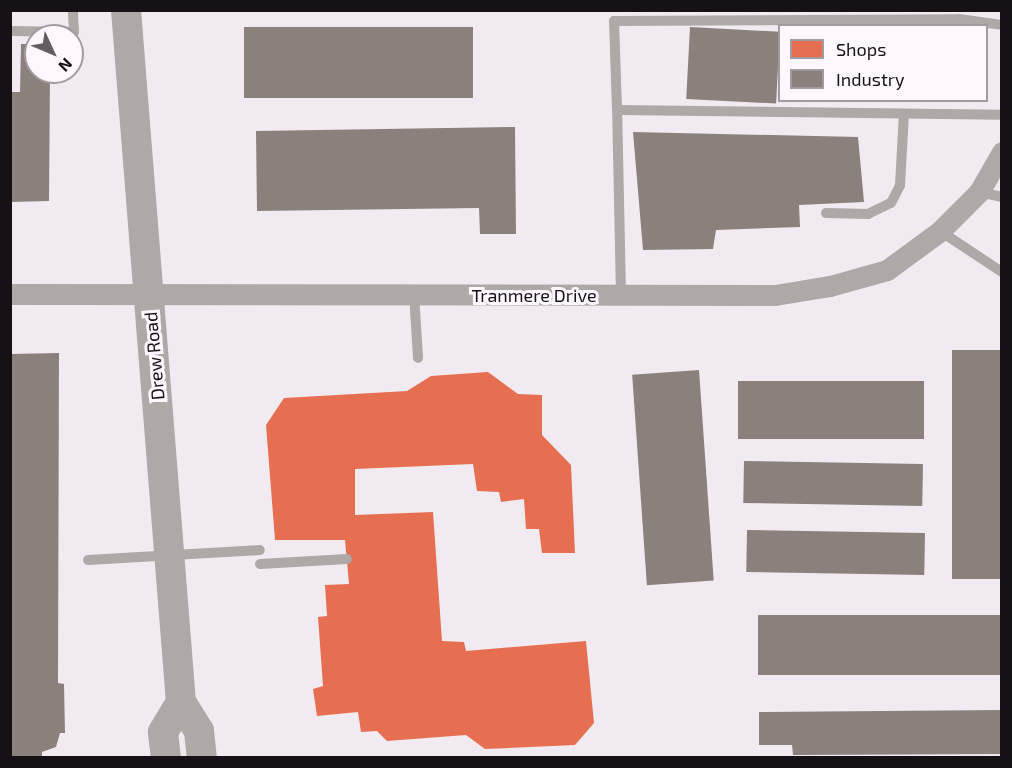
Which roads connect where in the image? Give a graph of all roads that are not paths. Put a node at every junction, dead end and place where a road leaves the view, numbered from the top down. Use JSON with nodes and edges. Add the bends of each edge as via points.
{"nodes":[{"id":1,"x":73,"y":10,"type":"edge"},
{"id":2,"x":126,"y":10,"type":"edge"},
{"id":3,"x":1002,"y":25,"type":"edge"},
{"id":4,"x":10,"y":31,"type":"edge"},
{"id":5,"x":617,"y":110,"type":"junction"},
{"id":6,"x":904,"y":114,"type":"junction"},
{"id":7,"x":1002,"y":115,"type":"edge"},
{"id":8,"x":1002,"y":152,"type":"edge"},
{"id":9,"x":979,"y":192,"type":"junction"},
{"id":10,"x":1002,"y":196,"type":"edge"},
{"id":11,"x":826,"y":213,"type":"dead end"},
{"id":12,"x":940,"y":231,"type":"junction"},
{"id":13,"x":1002,"y":272,"type":"edge"},
{"id":14,"x":10,"y":294,"type":"edge"},
{"id":15,"x":149,"y":294,"type":"junction"},
{"id":16,"x":414,"y":294,"type":"junction"},
{"id":17,"x":621,"y":295,"type":"junction"},
{"id":18,"x":418,"y":358,"type":"dead end"},
{"id":19,"x":260,"y":550,"type":"dead end"},
{"id":20,"x":170,"y":557,"type":"junction"},
{"id":21,"x":347,"y":559,"type":"dead end"},
{"id":22,"x":88,"y":560,"type":"dead end"},
{"id":23,"x":260,"y":564,"type":"dead end"},
{"id":24,"x":181,"y":702,"type":"junction"},
{"id":25,"x":166,"y":758,"type":"edge"},
{"id":26,"x":202,"y":758,"type":"edge"}],
"edges":[{"from":1,"to":4,"type":"lane","via":[[74,32]]},
{"from":2,"to":15,"type":"street","name":"Drew Road"},
{"from":3,"to":5,"type":"lane","via":[[959,19],[614,21]]},
{"from":5,"to":6,"type":"lane"},
{"from":5,"to":17,"type":"lane"},
{"from":6,"to":7,"type":"lane"},
{"from":6,"to":11,"type":"lane","via":[[900,185],[891,203],[868,214]]},
{"from":8,"to":9,"type":"street","name":"Tranmere Drive"},
{"from":9,"to":10,"type":"lane"},
{"from":9,"to":12,"type":"street","name":"Tranmere Drive"},
{"from":12,"to":13,"type":"lane"},
{"from":12,"to":17,"type":"street","name":"Tranmere Drive","via":[[887,270],[830,286],[775,295]]},
{"from":14,"to":15,"type":"street","name":"Tranmere Drive"},
{"from":15,"to":16,"type":"street","name":"Tranmere Drive"},
{"from":15,"to":20,"type":"street","name":"Drew Road"},
{"from":16,"to":17,"type":"street","name":"Tranmere Drive"},
{"from":16,"to":18,"type":"lane"},
{"from":19,"to":20,"type":"lane"},
{"from":20,"to":22,"type":"lane"},
{"from":20,"to":24,"type":"street","name":"Drew Road"},
{"from":21,"to":23,"type":"lane"},
{"from":24,"to":25,"type":"street","via":[[163,732]]},
{"from":24,"to":26,"type":"street","name":"Drew Road","via":[[199,732]]}]}
